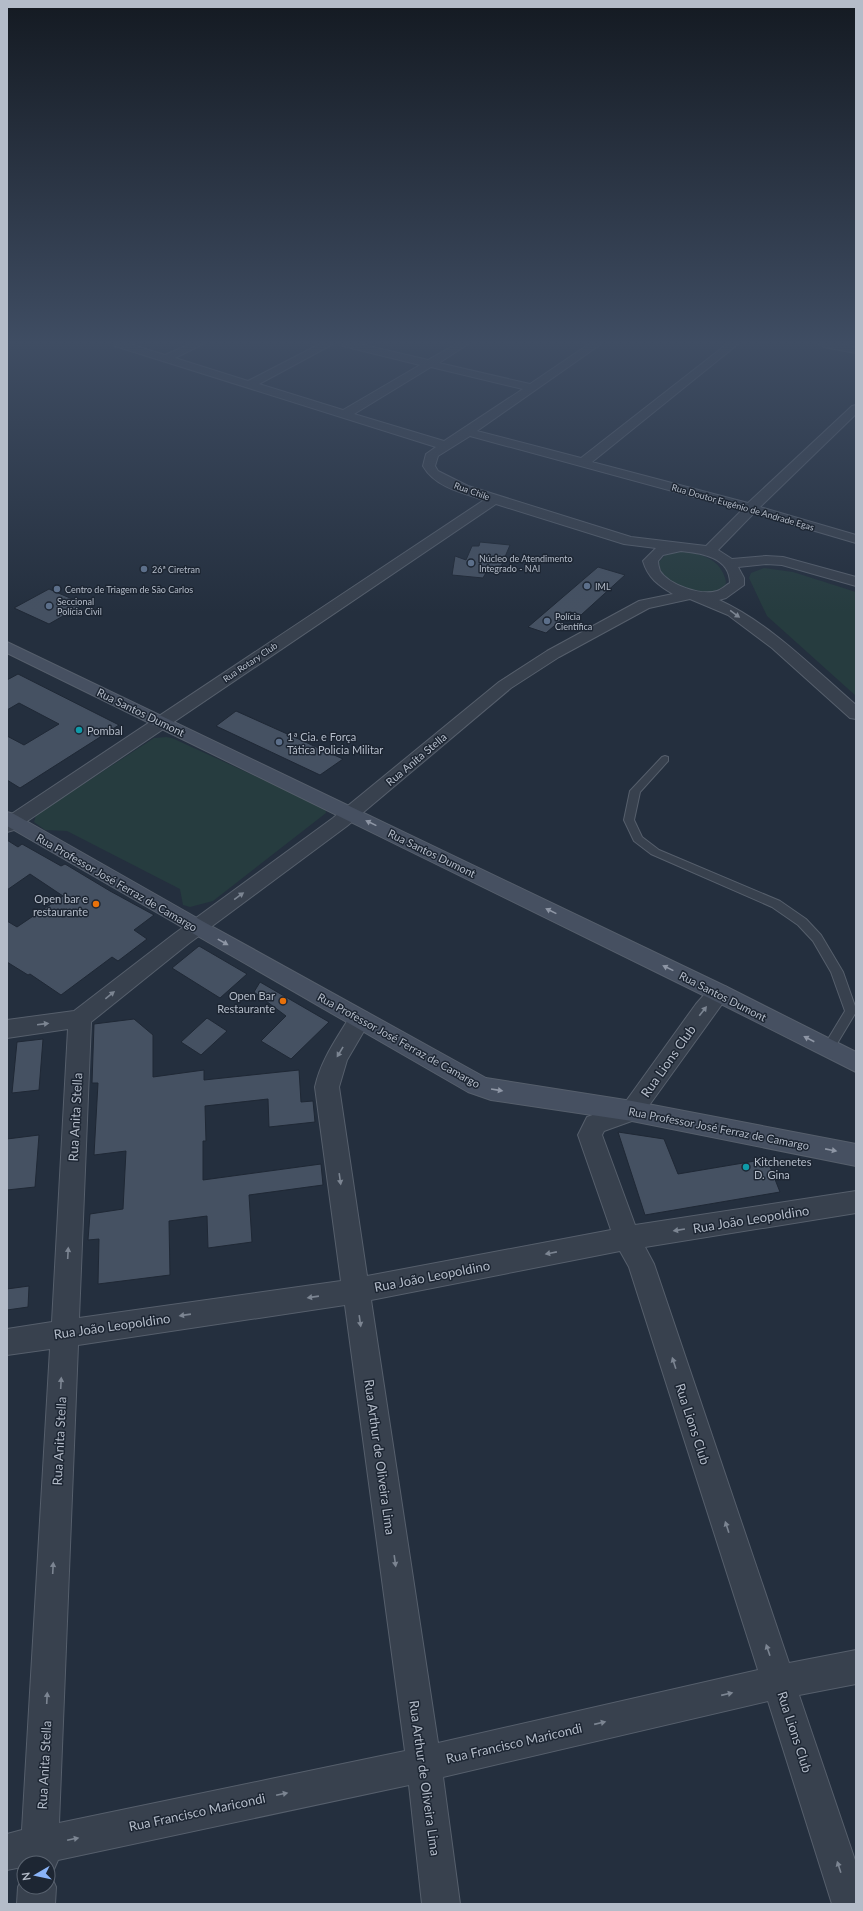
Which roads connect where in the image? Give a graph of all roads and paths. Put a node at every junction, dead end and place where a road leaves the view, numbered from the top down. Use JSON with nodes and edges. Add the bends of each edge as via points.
{"nodes":[{"id":1,"x":406,"y":433,"type":"edge"},
{"id":2,"x":466,"y":433,"type":"edge"},
{"id":3,"x":473,"y":433,"type":"edge"},
{"id":4,"x":620,"y":433,"type":"edge"},
{"id":5,"x":830,"y":433,"type":"edge"},
{"id":6,"x":446,"y":446,"type":"junction"},
{"id":7,"x":584,"y":462,"type":"junction"},
{"id":8,"x":494,"y":500,"type":"junction"},
{"id":9,"x":751,"y":508,"type":"junction"},
{"id":10,"x":856,"y":539,"type":"edge"},
{"id":11,"x":629,"y":541,"type":"junction"},
{"id":12,"x":681,"y":547,"type":"junction"},
{"id":13,"x":710,"y":550,"type":"junction"},
{"id":14,"x":730,"y":563,"type":"junction"},
{"id":15,"x":651,"y":568,"type":"junction"},
{"id":16,"x":856,"y":582,"type":"edge"},
{"id":17,"x":737,"y":585,"type":"junction"},
{"id":18,"x":695,"y":596,"type":"junction"},
{"id":19,"x":644,"y":604,"type":"junction"},
{"id":20,"x":778,"y":645,"type":"junction"},
{"id":21,"x":7,"y":647,"type":"edge"},
{"id":22,"x":856,"y":714,"type":"edge"},
{"id":23,"x":162,"y":721,"type":"junction"},
{"id":24,"x":665,"y":759,"type":"dead end"},
{"id":25,"x":350,"y":813,"type":"junction"},
{"id":26,"x":9,"y":822,"type":"edge"},
{"id":27,"x":196,"y":928,"type":"junction"},
{"id":28,"x":719,"y":993,"type":"junction"},
{"id":29,"x":80,"y":1019,"type":"junction"},
{"id":30,"x":360,"y":1019,"type":"junction"},
{"id":31,"x":7,"y":1029,"type":"edge"},
{"id":32,"x":828,"y":1049,"type":"junction"},
{"id":33,"x":856,"y":1063,"type":"edge"},
{"id":34,"x":632,"y":1111,"type":"junction"},
{"id":35,"x":856,"y":1155,"type":"edge"},
{"id":36,"x":856,"y":1202,"type":"edge"},
{"id":37,"x":627,"y":1238,"type":"junction"},
{"id":38,"x":356,"y":1291,"type":"junction"},
{"id":39,"x":64,"y":1333,"type":"junction"},
{"id":40,"x":7,"y":1342,"type":"edge"},
{"id":41,"x":856,"y":1667,"type":"edge"},
{"id":42,"x":779,"y":1682,"type":"junction"},
{"id":43,"x":424,"y":1764,"type":"junction"},
{"id":44,"x":7,"y":1852,"type":"edge"},
{"id":45,"x":39,"y":1854,"type":"edge"},
{"id":46,"x":442,"y":1904,"type":"edge"},
{"id":47,"x":851,"y":1904,"type":"edge"}],
"edges":[{"from":1,"to":6,"type":"street"},
{"from":2,"to":6,"type":"street","name":"Rua Chile"},
{"from":3,"to":7,"type":"street","name":"Rua Doutor Eugênio de Andrade Egas"},
{"from":4,"to":7,"type":"street"},
{"from":5,"to":9,"type":"street"},
{"from":6,"to":8,"type":"street","name":"Rua Chile","via":[[432,454],[429,460],[433,473],[462,489]]},
{"from":7,"to":9,"type":"street","name":"Rua Doutor Eugênio de Andrade Egas"},
{"from":8,"to":11,"type":"street","name":"Rua Chile"},
{"from":8,"to":23,"type":"street","name":"Rua Rotary Club"},
{"from":9,"to":10,"type":"street","name":"Rua Doutor Eugênio de Andrade Egas"},
{"from":9,"to":13,"type":"street"},
{"from":11,"to":12,"type":"street"},
{"from":11,"to":15,"type":"street","via":[[642,552]]},
{"from":12,"to":13,"type":"street"},
{"from":12,"to":15,"type":"street","via":[[656,553],[652,558]]},
{"from":13,"to":14,"type":"street"},
{"from":14,"to":16,"type":"street","via":[[783,561]]},
{"from":14,"to":17,"type":"street"},
{"from":15,"to":18,"type":"street","via":[[676,590]]},
{"from":15,"to":19,"type":"street","via":[[651,592]]},
{"from":17,"to":18,"type":"street","name":"Rua Anita Stella","via":[[724,594]]},
{"from":17,"to":20,"type":"street","via":[[746,605]]},
{"from":18,"to":19,"type":"street","name":"Rua Anita Stella"},
{"from":18,"to":20,"type":"street","one_way":true,"via":[[733,612]]},
{"from":19,"to":25,"type":"street","name":"Rua Anita Stella","via":[[553,654],[505,685]]},
{"from":20,"to":22,"type":"street"},
{"from":21,"to":23,"type":"street","name":"Rua Santos Dumont"},
{"from":23,"to":25,"type":"street","name":"Rua Santos Dumont"},
{"from":23,"to":26,"type":"street","name":"Rua Rotary Club"},
{"from":24,"to":32,"type":"lane","via":[[635,791],[629,820],[638,838],[655,852],[776,904],[802,922],[817,938],[837,972],[851,1011]]},
{"from":27,"to":25,"type":"street","name":"Rua Anita Stella","one_way":true},
{"from":28,"to":25,"type":"street","name":"Rua Santos Dumont","one_way":true},
{"from":26,"to":27,"type":"street","name":"Rua Professor José Ferraz de Camargo"},
{"from":29,"to":27,"type":"street","name":"Rua Anita Stella","one_way":true},
{"from":27,"to":30,"type":"street","name":"Rua Professor José Ferraz de Camargo","one_way":true},
{"from":32,"to":28,"type":"street","name":"Rua Santos Dumont","one_way":true},
{"from":34,"to":28,"type":"street","name":"Rua Lions Club","one_way":true},
{"from":31,"to":29,"type":"street","one_way":true},
{"from":39,"to":29,"type":"street","name":"Rua Anita Stella","one_way":true},
{"from":30,"to":34,"type":"street","name":"Rua Professor José Ferraz de Camargo","one_way":true,"via":[[477,1085],[491,1090]]},
{"from":30,"to":38,"type":"street","name":"Rua Arthur de Oliveira Lima","one_way":true,"via":[[332,1065],[327,1086]]},
{"from":32,"to":33,"type":"street","name":"Rua Santos Dumont"},
{"from":34,"to":35,"type":"street","name":"Rua Professor José Ferraz de Camargo","one_way":true},
{"from":34,"to":37,"type":"street","name":"Rua Lions Club","via":[[595,1124],[590,1135]]},
{"from":36,"to":37,"type":"street","name":"Rua João Leopoldino","one_way":true},
{"from":37,"to":38,"type":"street","name":"Rua João Leopoldino","one_way":true},
{"from":42,"to":37,"type":"street","name":"Rua Lions Club","one_way":true,"via":[[641,1264]]},
{"from":38,"to":39,"type":"street","name":"Rua João Leopoldino","one_way":true},
{"from":38,"to":43,"type":"street","name":"Rua Arthur de Oliveira Lima","one_way":true},
{"from":39,"to":40,"type":"street","name":"Rua João Leopoldino"},
{"from":45,"to":39,"type":"street","name":"Rua Anita Stella","one_way":true},
{"from":41,"to":42,"type":"street","name":"Rua Francisco Maricondi"},
{"from":43,"to":42,"type":"street","name":"Rua Francisco Maricondi","one_way":true},
{"from":47,"to":42,"type":"street","name":"Rua Lions Club","one_way":true},
{"from":45,"to":43,"type":"street","name":"Rua Francisco Maricondi","one_way":true},
{"from":43,"to":46,"type":"street","name":"Rua Arthur de Oliveira Lima"},
{"from":44,"to":45,"type":"street","name":"Rua Francisco Maricondi"}]}
